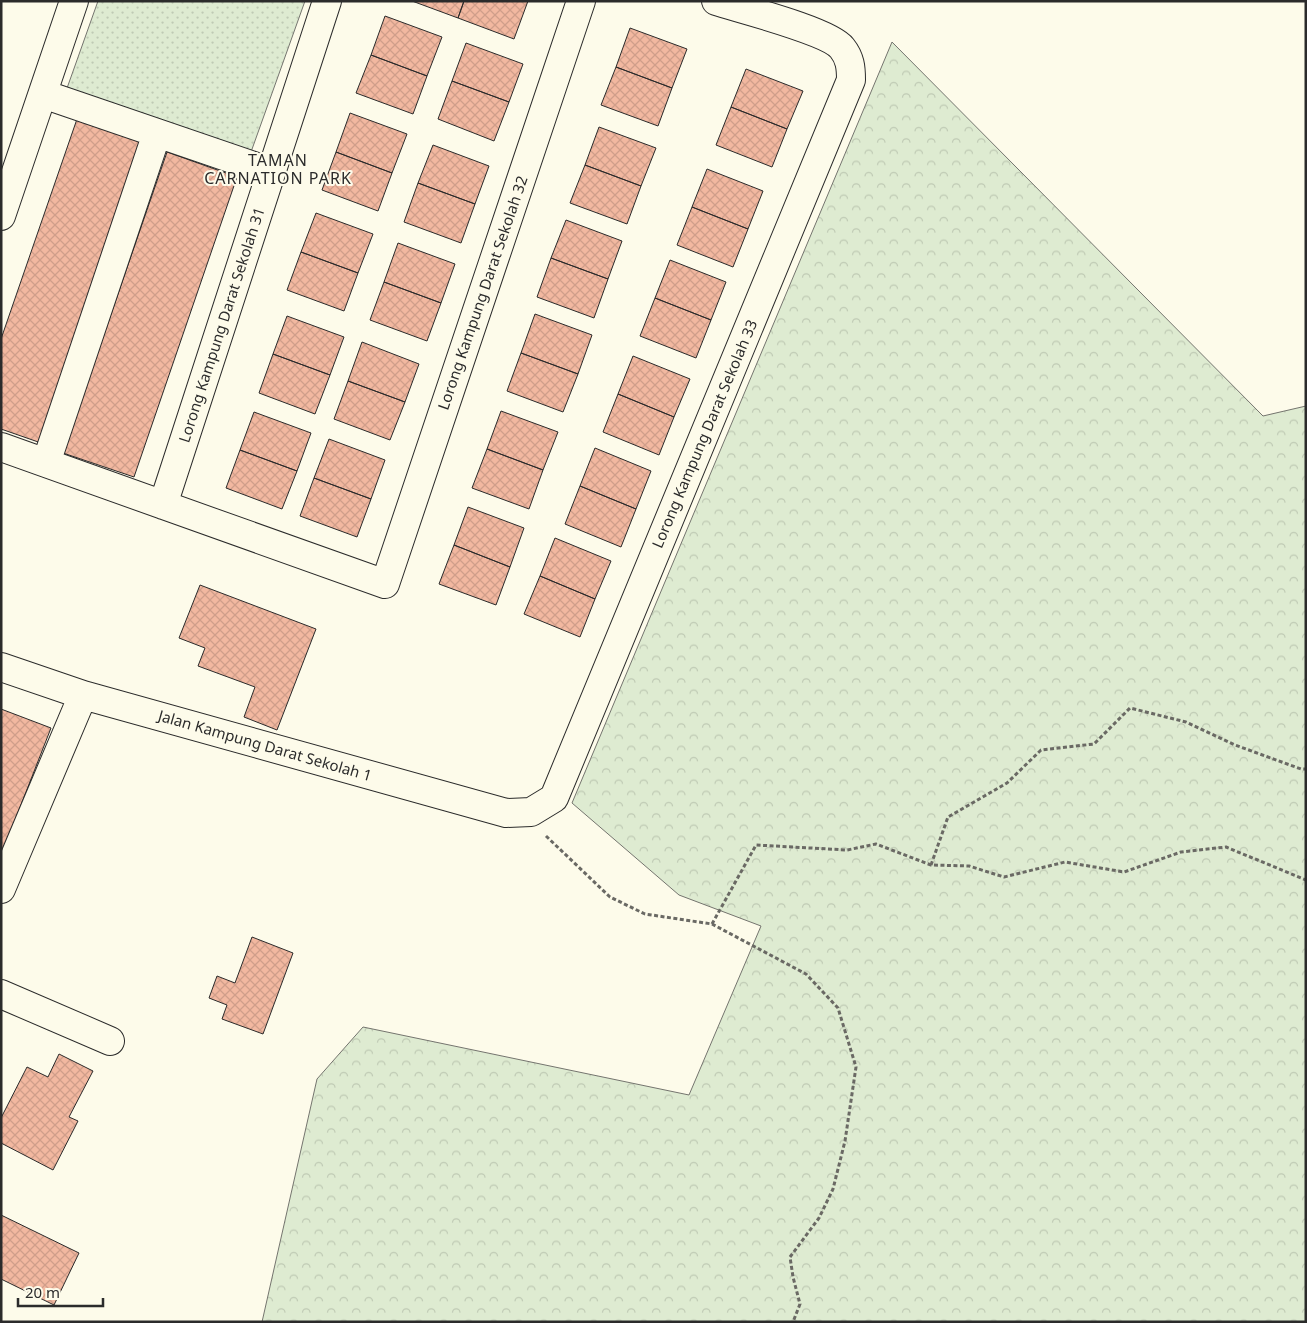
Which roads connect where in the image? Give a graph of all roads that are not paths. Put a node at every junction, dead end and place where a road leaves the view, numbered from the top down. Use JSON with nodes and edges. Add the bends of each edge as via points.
{"nodes":[{"id":1,"x":74,"y":1,"type":"edge"},
{"id":2,"x":327,"y":1,"type":"edge"},
{"id":3,"x":581,"y":1,"type":"edge"},
{"id":4,"x":716,"y":1,"type":"edge"},
{"id":5,"x":43,"y":94,"type":"junction"},
{"id":6,"x":157,"y":133,"type":"junction"},
{"id":7,"x":271,"y":172,"type":"junction"},
{"id":8,"x":1,"y":216,"type":"edge"},
{"id":9,"x":1,"y":447,"type":"edge"},
{"id":10,"x":46,"y":463,"type":"junction"},
{"id":11,"x":163,"y":505,"type":"junction"},
{"id":12,"x":1,"y":667,"type":"edge"},
{"id":13,"x":83,"y":695,"type":"junction"},
{"id":14,"x":531,"y":812,"type":"joint"},
{"id":15,"x":1,"y":889,"type":"edge"},
{"id":16,"x":1,"y":994,"type":"edge"},
{"id":17,"x":110,"y":1041,"type":"dead end"}],
"edges":[{"from":1,"to":5,"type":"street"},
{"from":2,"to":7,"type":"street","name":"Lorong Kampung Darat Sekolah 31"},
{"from":3,"to":11,"type":"street","name":"Lorong Kampung Darat Sekolah 32","via":[[385,584]]},
{"from":4,"to":14,"type":"street","name":"Lorong Kampung Darat Sekolah 33","via":[[824,35],[841,46],[851,62],[851,80],[554,798]]},
{"from":5,"to":6,"type":"street"},
{"from":5,"to":8,"type":"street"},
{"from":6,"to":7,"type":"street"},
{"from":6,"to":10,"type":"street"},
{"from":7,"to":11,"type":"street","name":"Lorong Kampung Darat Sekolah 31"},
{"from":9,"to":10,"type":"street"},
{"from":10,"to":11,"type":"street"},
{"from":12,"to":13,"type":"street","name":"Jalan Kampung Darat Sekolah 1"},
{"from":13,"to":14,"type":"street","name":"Jalan Kampung Darat Sekolah 1","via":[[506,813]]},
{"from":13,"to":15,"type":"street"},
{"from":16,"to":17,"type":"street"}]}
